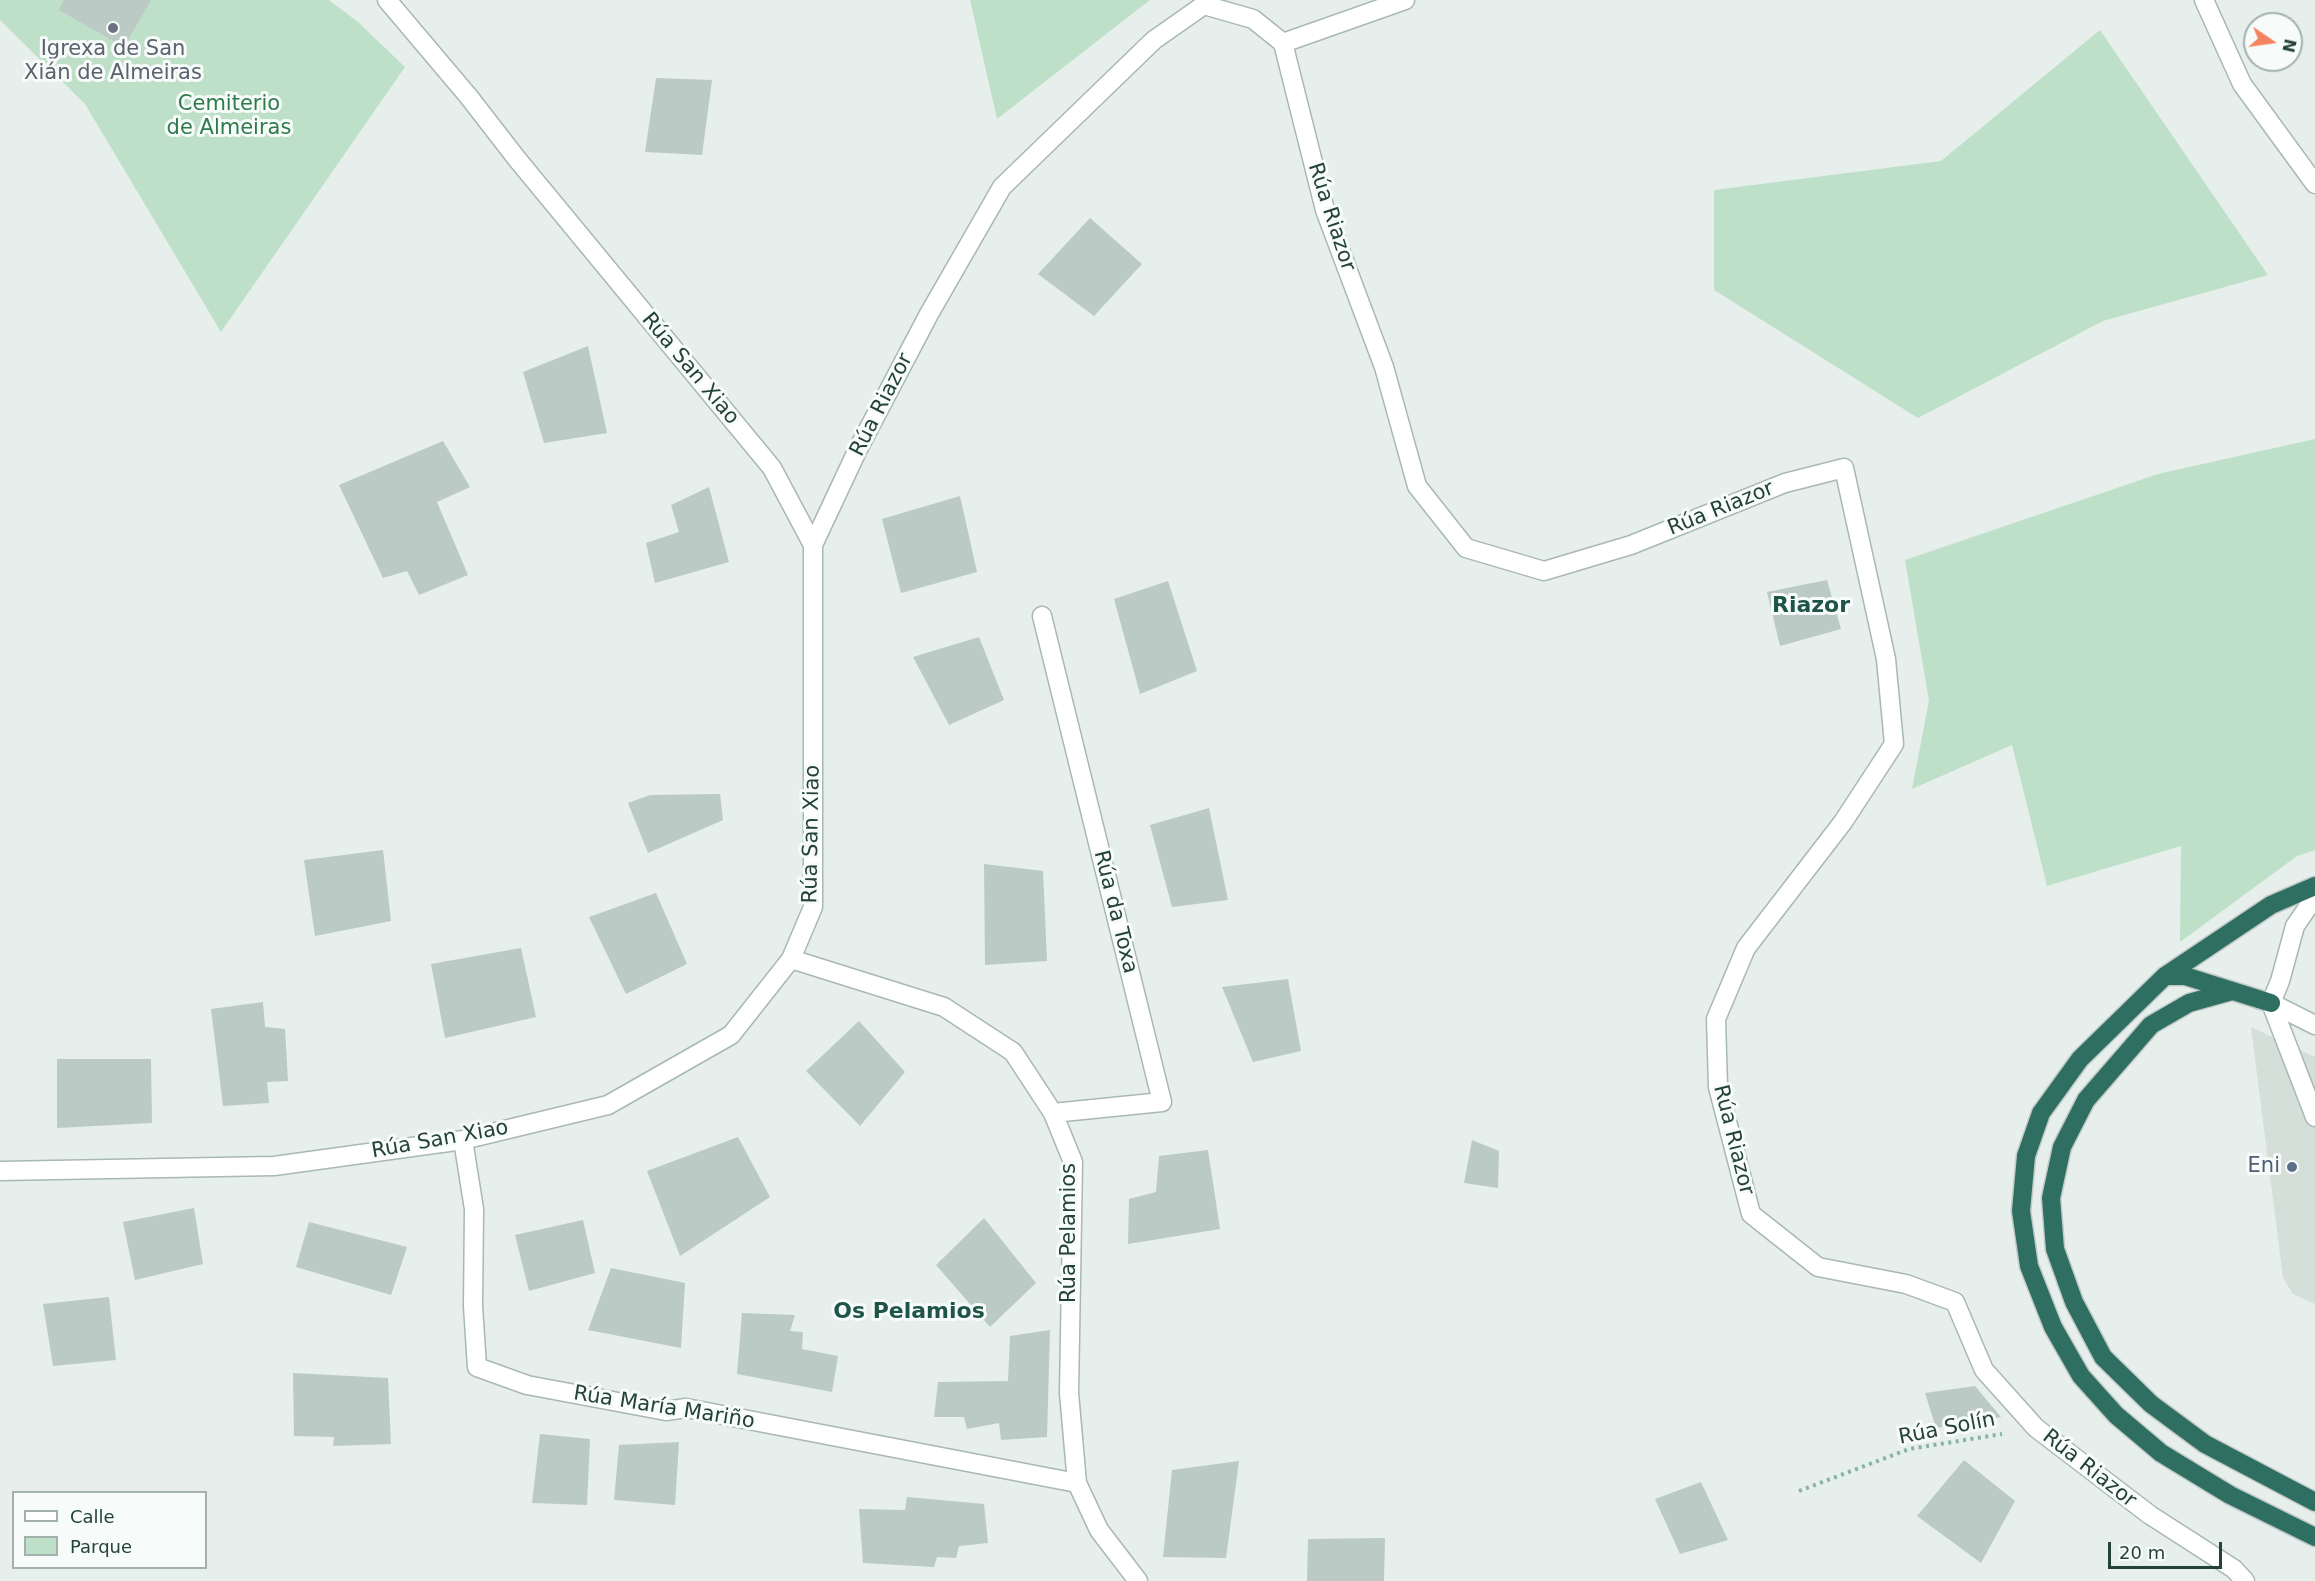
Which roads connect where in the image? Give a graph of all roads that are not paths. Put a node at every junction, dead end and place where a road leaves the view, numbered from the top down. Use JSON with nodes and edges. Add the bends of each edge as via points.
{"nodes":[{"id":1,"x":387,"y":0,"type":"edge"},
{"id":2,"x":1405,"y":0,"type":"edge"},
{"id":3,"x":2204,"y":0,"type":"edge"},
{"id":4,"x":1283,"y":43,"type":"junction"},
{"id":5,"x":2315,"y":184,"type":"edge"},
{"id":6,"x":813,"y":545,"type":"junction"},
{"id":7,"x":1042,"y":616,"type":"dead end"},
{"id":8,"x":2315,"y":886,"type":"edge"},
{"id":9,"x":2315,"y":897,"type":"edge"},
{"id":10,"x":791,"y":959,"type":"junction"},
{"id":11,"x":2165,"y":976,"type":"junction"},
{"id":12,"x":2232,"y":991,"type":"junction"},
{"id":13,"x":2271,"y":1004,"type":"junction"},
{"id":14,"x":2315,"y":1025,"type":"edge"},
{"id":15,"x":1053,"y":1113,"type":"junction"},
{"id":16,"x":2315,"y":1117,"type":"edge"},
{"id":17,"x":463,"y":1140,"type":"junction"},
{"id":18,"x":0,"y":1170,"type":"edge"},
{"id":19,"x":1077,"y":1483,"type":"junction"},
{"id":20,"x":2315,"y":1502,"type":"edge"},
{"id":21,"x":2315,"y":1537,"type":"edge"},
{"id":22,"x":1138,"y":1581,"type":"edge"},
{"id":23,"x":2246,"y":1581,"type":"edge"}],
"edges":[{"from":1,"to":6,"type":"street","name":"Rúa San Xiao","via":[[772,468]]},
{"from":2,"to":4,"type":"street"},
{"from":3,"to":5,"type":"street","via":[[2242,84]]},
{"from":4,"to":6,"type":"street","name":"Rúa Riazor","via":[[1252,19],[1204,4],[1154,40],[1002,187],[858,449]]},
{"from":4,"to":23,"type":"street","name":"Rúa Riazor","via":[[1325,210],[1384,367],[1417,486],[1466,548],[1544,571],[1631,545],[1785,483],[1844,468],[1886,659],[1894,744],[1843,822],[1746,948],[1716,1019],[1718,1087],[1752,1214],[1818,1267],[1906,1284],[1955,1302],[1984,1370],[2036,1428],[2150,1515],[2234,1569]]},
{"from":6,"to":10,"type":"street","name":"Rúa San Xiao","via":[[813,907]]},
{"from":7,"to":15,"type":"street","name":"Rúa da Toxa","via":[[1162,1102]]},
{"from":8,"to":11,"type":"highway","via":[[2271,905]]},
{"from":9,"to":13,"type":"street","via":[[2295,926]]},
{"from":10,"to":15,"type":"street","name":"Rúa Pelamios","via":[[944,1007],[1013,1052]]},
{"from":10,"to":17,"type":"street","name":"Rúa San Xiao","via":[[731,1035],[608,1105]]},
{"from":11,"to":12,"type":"highway","via":[[2185,976]]},
{"from":11,"to":21,"type":"highway","via":[[2080,1059],[2041,1113],[2026,1156],[2021,1211],[2029,1266],[2053,1327],[2081,1376],[2116,1414],[2171,1459],[2230,1495]]},
{"from":12,"to":13,"type":"highway"},
{"from":12,"to":20,"type":"highway","via":[[2189,1003],[2151,1025],[2086,1100],[2062,1147],[2051,1198],[2055,1249],[2074,1302],[2103,1357],[2151,1404],[2205,1444]]},
{"from":13,"to":14,"type":"street"},
{"from":13,"to":16,"type":"street"},
{"from":15,"to":19,"type":"street","name":"Rúa Pelamios","via":[[1073,1162],[1069,1393]]},
{"from":17,"to":18,"type":"street","name":"Rúa San Xiao","via":[[274,1166]]},
{"from":17,"to":19,"type":"street","name":"Rúa María Mariño","via":[[474,1209],[472,1306],[477,1367],[527,1385],[666,1411],[686,1408]]},
{"from":19,"to":22,"type":"street","name":"Rúa Pelamios","via":[[1099,1530]]}]}
